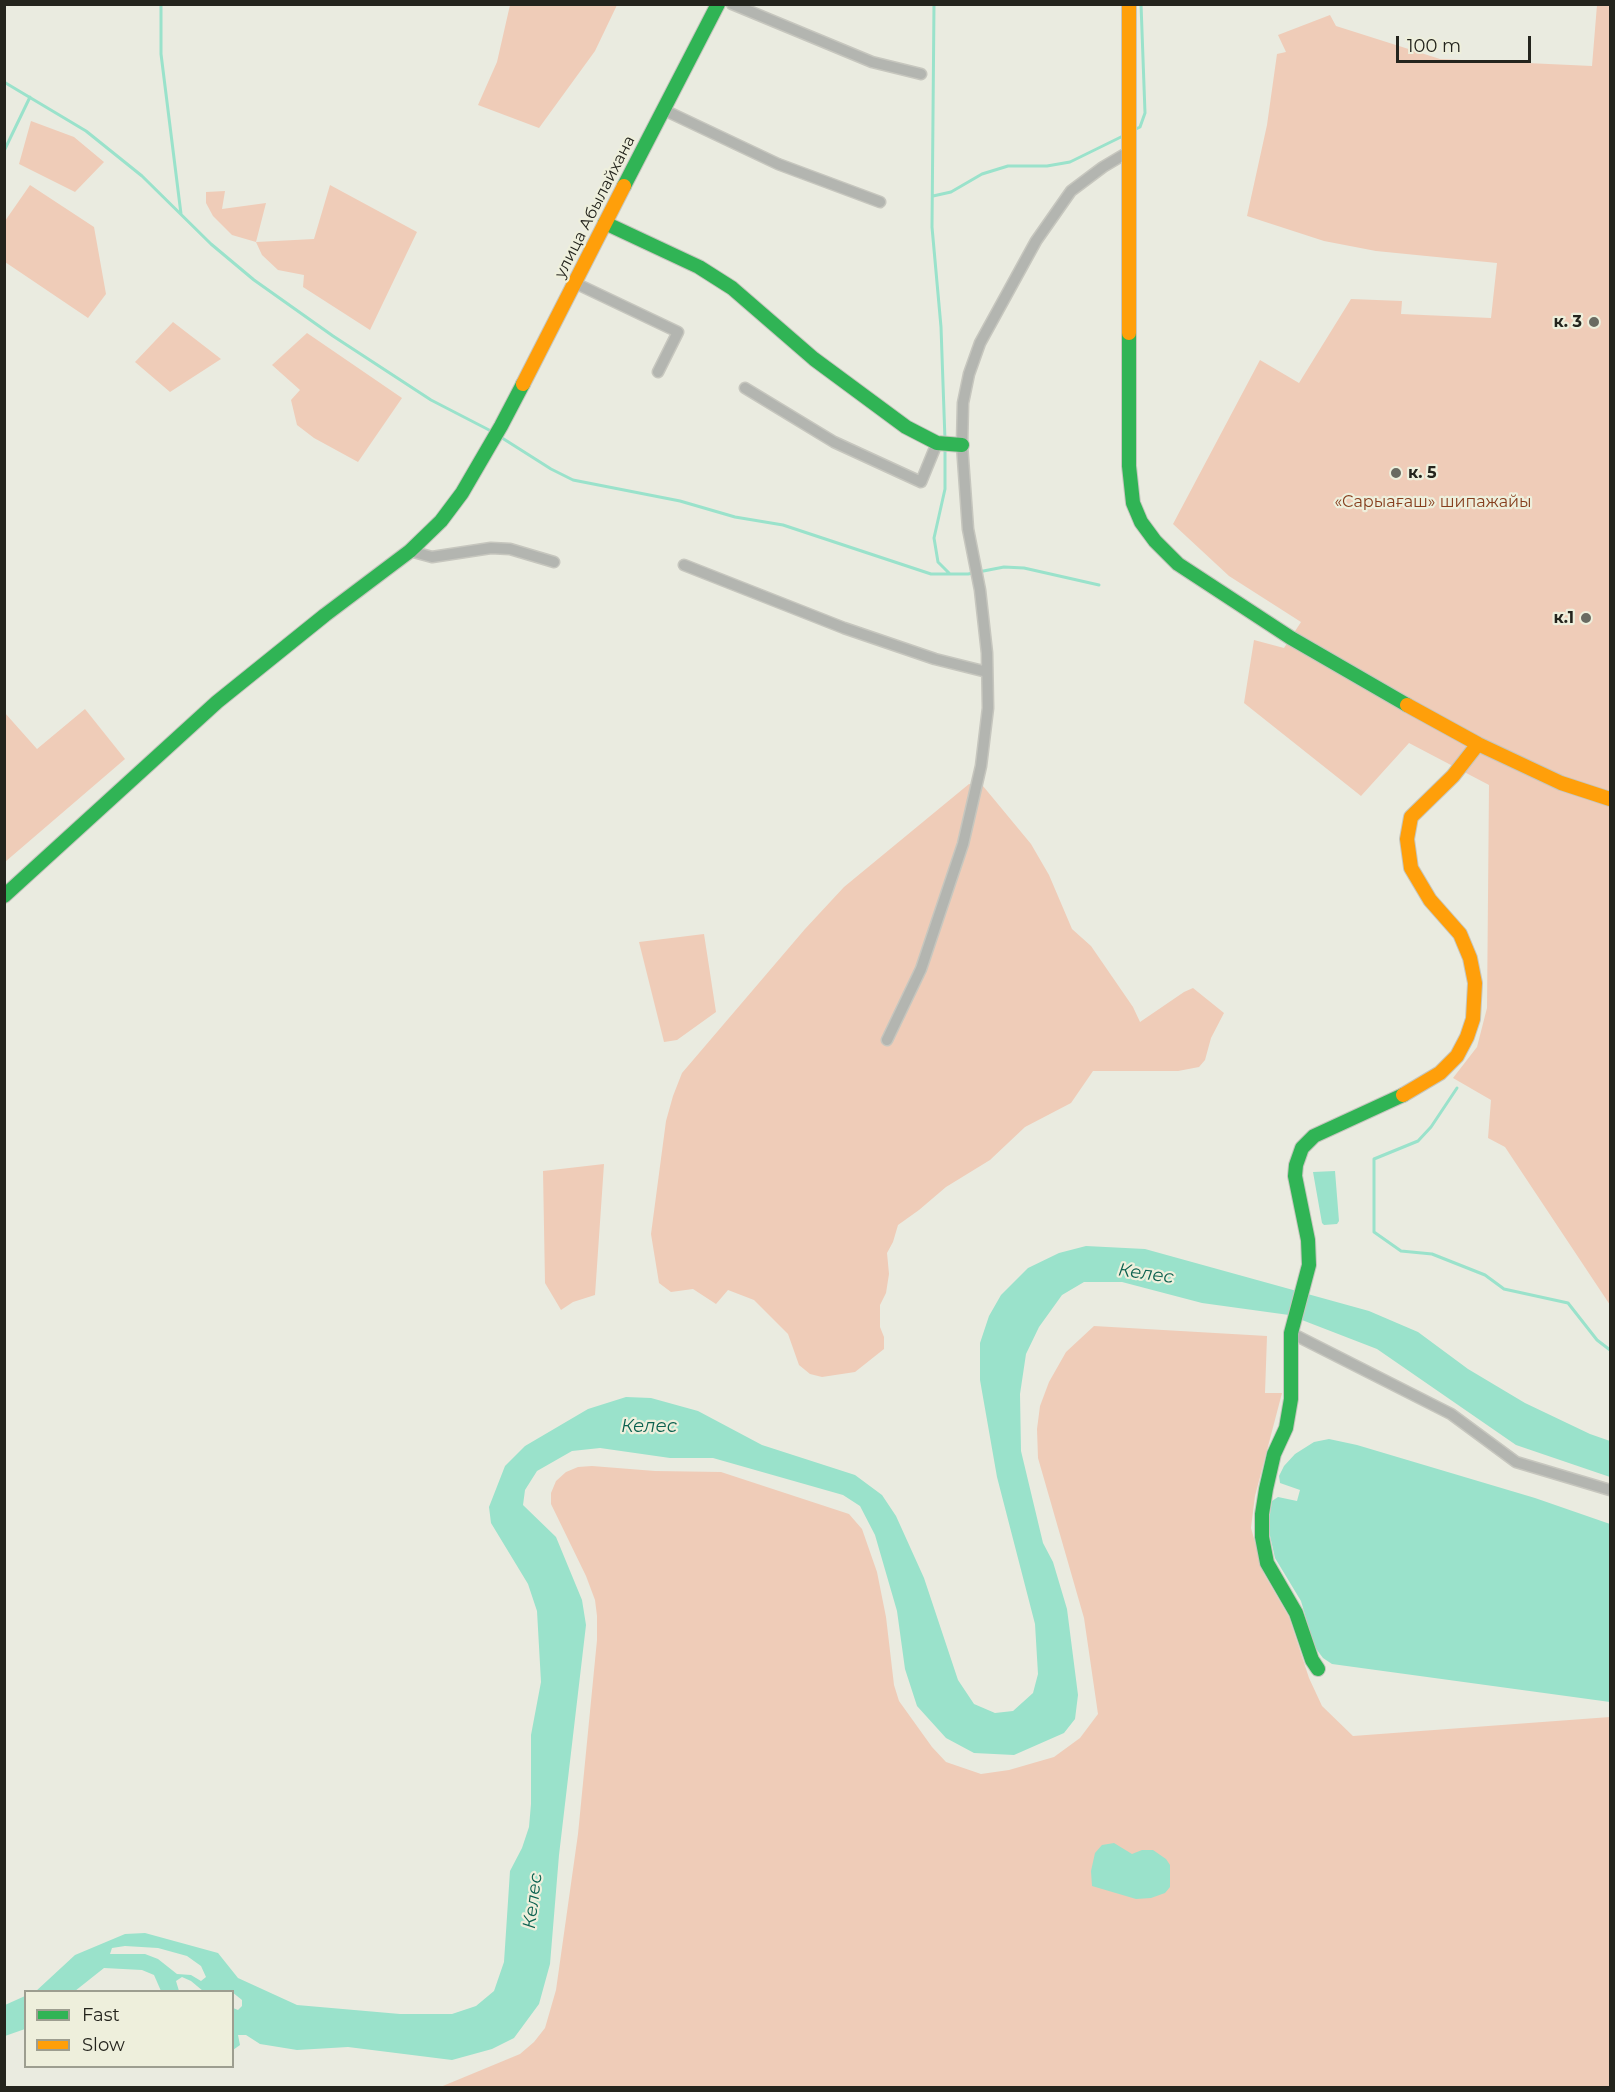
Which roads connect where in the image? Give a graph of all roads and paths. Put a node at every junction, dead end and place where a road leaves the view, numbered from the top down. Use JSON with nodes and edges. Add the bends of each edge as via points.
{"nodes":[{"id":1,"x":718,"y":4,"type":"edge"},
{"id":2,"x":732,"y":4,"type":"edge"},
{"id":3,"x":1130,"y":4,"type":"edge"},
{"id":4,"x":921,"y":74,"type":"dead end"},
{"id":5,"x":664,"y":110,"type":"junction"},
{"id":6,"x":1130,"y":151,"type":"junction"},
{"id":7,"x":880,"y":202,"type":"dead end"},
{"id":8,"x":605,"y":224,"type":"junction"},
{"id":9,"x":575,"y":283,"type":"junction"},
{"id":10,"x":658,"y":372,"type":"dead end"},
{"id":11,"x":745,"y":388,"type":"dead end"},
{"id":12,"x":937,"y":443,"type":"junction"},
{"id":13,"x":962,"y":445,"type":"junction"},
{"id":14,"x":410,"y":551,"type":"junction"},
{"id":15,"x":554,"y":561,"type":"dead end"},
{"id":16,"x":684,"y":565,"type":"dead end"},
{"id":17,"x":987,"y":672,"type":"junction"},
{"id":18,"x":1478,"y":744,"type":"junction"},
{"id":19,"x":1611,"y":799,"type":"edge"},
{"id":20,"x":4,"y":896,"type":"edge"},
{"id":21,"x":887,"y":1040,"type":"dead end"},
{"id":22,"x":1291,"y":1334,"type":"junction"},
{"id":23,"x":1611,"y":1490,"type":"edge"},
{"id":24,"x":1318,"y":1669,"type":"dead end"}],
"edges":[{"from":1,"to":5,"type":"street","name":"улица Абылайхана"},
{"from":2,"to":4,"type":"street","via":[[872,62]]},
{"from":3,"to":6,"type":"street"},
{"from":5,"to":7,"type":"street","via":[[778,164]]},
{"from":5,"to":8,"type":"street","name":"улица Абылайхана"},
{"from":6,"to":13,"type":"street","via":[[1071,191],[1036,242],[980,343],[963,403]]},
{"from":6,"to":18,"type":"street","via":[[1129,466],[1133,503],[1141,522],[1155,542],[1187,570],[1292,638]]},
{"from":8,"to":9,"type":"street","name":"улица Абылайхана"},
{"from":8,"to":12,"type":"street","via":[[699,267],[732,288],[814,359],[906,427]]},
{"from":9,"to":10,"type":"street","via":[[678,332]]},
{"from":9,"to":14,"type":"street","name":"улица Абылайхана","via":[[462,493],[441,521]]},
{"from":11,"to":12,"type":"street","via":[[834,442],[921,482]]},
{"from":12,"to":13,"type":"street"},
{"from":13,"to":17,"type":"street","via":[[968,529],[980,590]]},
{"from":14,"to":15,"type":"street","via":[[432,557],[510,549]]},
{"from":14,"to":20,"type":"street","name":"улица Абылайхана","via":[[217,702]]},
{"from":16,"to":17,"type":"street","via":[[844,628]]},
{"from":17,"to":21,"type":"street","via":[[988,708],[981,766],[963,844],[921,969]]},
{"from":18,"to":19,"type":"street","via":[[1561,783]]},
{"from":18,"to":22,"type":"street","via":[[1453,776],[1411,817],[1407,839],[1411,868],[1430,900],[1460,934],[1470,957],[1475,983],[1473,1019],[1457,1056],[1440,1073],[1385,1106],[1322,1131],[1302,1148],[1295,1176],[1309,1253],[1308,1273]]},
{"from":22,"to":23,"type":"street","via":[[1451,1414],[1516,1462]]},
{"from":22,"to":24,"type":"street","via":[[1292,1400],[1266,1489],[1262,1537],[1267,1563],[1296,1613]]}]}
